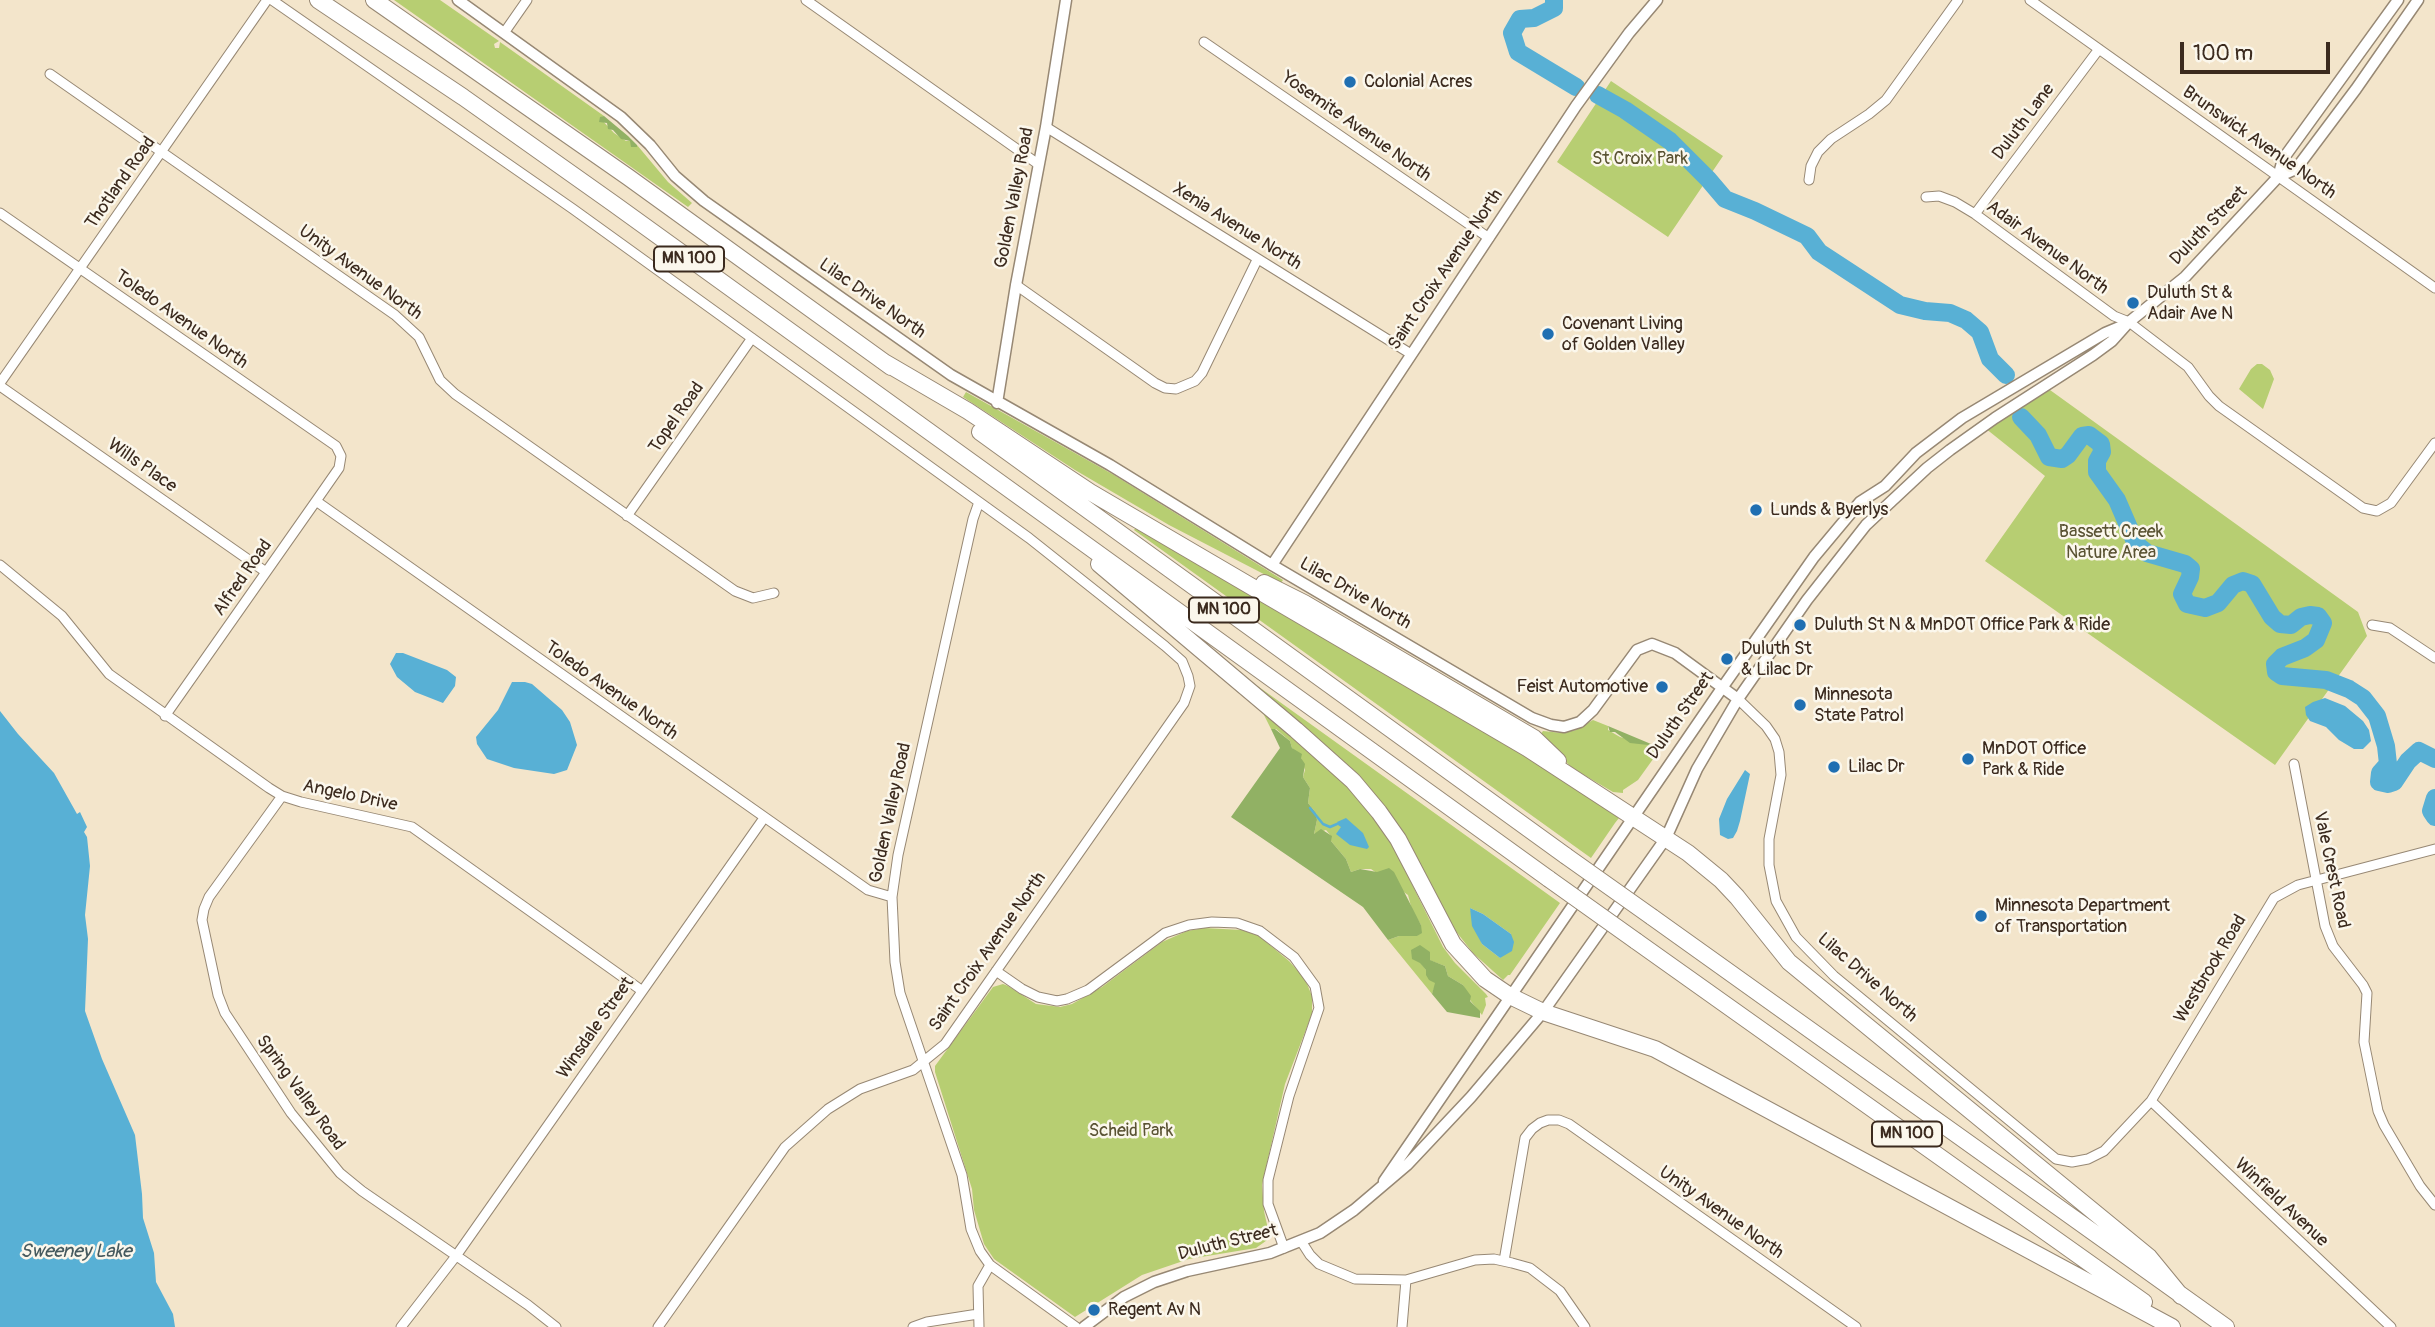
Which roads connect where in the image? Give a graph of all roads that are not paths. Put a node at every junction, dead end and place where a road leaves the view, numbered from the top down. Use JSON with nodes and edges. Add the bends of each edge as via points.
{"nodes":[{"id":1,"x":270,"y":0,"type":"edge"},
{"id":2,"x":318,"y":0,"type":"edge"},
{"id":3,"x":374,"y":0,"type":"edge"},
{"id":4,"x":458,"y":0,"type":"edge"},
{"id":5,"x":527,"y":0,"type":"edge"},
{"id":6,"x":806,"y":0,"type":"edge"},
{"id":7,"x":1066,"y":0,"type":"edge"},
{"id":8,"x":1657,"y":0,"type":"edge"},
{"id":9,"x":1958,"y":0,"type":"edge"},
{"id":10,"x":2030,"y":0,"type":"edge"},
{"id":11,"x":2398,"y":0,"type":"edge"},
{"id":12,"x":2418,"y":0,"type":"edge"},
{"id":13,"x":504,"y":33,"type":"junction"},
{"id":14,"x":1205,"y":41,"type":"dead end"},
{"id":15,"x":2099,"y":49,"type":"junction"},
{"id":16,"x":50,"y":74,"type":"dead end"},
{"id":17,"x":1046,"y":127,"type":"junction"},
{"id":18,"x":161,"y":152,"type":"junction"},
{"id":19,"x":1038,"y":164,"type":"junction"},
{"id":20,"x":2278,"y":177,"type":"junction"},
{"id":21,"x":1809,"y":180,"type":"dead end"},
{"id":22,"x":1927,"y":197,"type":"dead end"},
{"id":23,"x":0,"y":213,"type":"edge"},
{"id":24,"x":1975,"y":214,"type":"junction"},
{"id":25,"x":1489,"y":238,"type":"junction"},
{"id":26,"x":1257,"y":260,"type":"junction"},
{"id":27,"x":80,"y":269,"type":"junction"},
{"id":28,"x":1016,"y":285,"type":"junction"},
{"id":29,"x":2435,"y":288,"type":"edge"},
{"id":30,"x":2129,"y":322,"type":"junction"},
{"id":31,"x":752,"y":338,"type":"junction"},
{"id":32,"x":1411,"y":354,"type":"junction"},
{"id":33,"x":884,"y":362,"type":"junction"},
{"id":34,"x":0,"y":385,"type":"edge"},
{"id":35,"x":997,"y":403,"type":"junction"},
{"id":36,"x":2435,"y":443,"type":"edge"},
{"id":37,"x":341,"y":456,"type":"joint"},
{"id":38,"x":316,"y":501,"type":"junction"},
{"id":39,"x":979,"y":502,"type":"junction"},
{"id":40,"x":628,"y":516,"type":"junction"},
{"id":41,"x":1057,"y":524,"type":"junction"},
{"id":42,"x":0,"y":565,"type":"edge"},
{"id":43,"x":1272,"y":565,"type":"junction"},
{"id":44,"x":266,"y":572,"type":"junction"},
{"id":45,"x":774,"y":593,"type":"dead end"},
{"id":46,"x":2371,"y":625,"type":"dead end"},
{"id":47,"x":2435,"y":658,"type":"edge"},
{"id":48,"x":1722,"y":688,"type":"junction"},
{"id":49,"x":1738,"y":699,"type":"junction"},
{"id":50,"x":165,"y":716,"type":"junction"},
{"id":51,"x":2294,"y":764,"type":"dead end"},
{"id":52,"x":282,"y":796,"type":"junction"},
{"id":53,"x":1633,"y":817,"type":"junction"},
{"id":54,"x":764,"y":818,"type":"junction"},
{"id":55,"x":1666,"y":838,"type":"junction"},
{"id":56,"x":2435,"y":849,"type":"edge"},
{"id":57,"x":2314,"y":880,"type":"junction"},
{"id":58,"x":892,"y":897,"type":"junction"},
{"id":59,"x":996,"y":971,"type":"junction"},
{"id":60,"x":642,"y":990,"type":"junction"},
{"id":61,"x":1510,"y":996,"type":"junction"},
{"id":62,"x":1543,"y":1012,"type":"junction"},
{"id":63,"x":924,"y":1062,"type":"junction"},
{"id":64,"x":2151,"y":1101,"type":"junction"},
{"id":65,"x":2056,"y":1159,"type":"joint"},
{"id":66,"x":1378,"y":1189,"type":"junction"},
{"id":67,"x":2435,"y":1205,"type":"edge"},
{"id":68,"x":1301,"y":1241,"type":"junction"},
{"id":69,"x":1284,"y":1248,"type":"junction"},
{"id":70,"x":456,"y":1256,"type":"junction"},
{"id":71,"x":1504,"y":1261,"type":"junction"},
{"id":72,"x":990,"y":1265,"type":"junction"},
{"id":73,"x":1406,"y":1280,"type":"junction"},
{"id":74,"x":2181,"y":1296,"type":"junction"},
{"id":75,"x":978,"y":1314,"type":"junction"},
{"id":76,"x":401,"y":1327,"type":"edge"},
{"id":77,"x":556,"y":1327,"type":"edge"},
{"id":78,"x":658,"y":1327,"type":"edge"},
{"id":79,"x":913,"y":1327,"type":"edge"},
{"id":80,"x":979,"y":1327,"type":"edge"},
{"id":81,"x":1076,"y":1327,"type":"edge"},
{"id":82,"x":1083,"y":1327,"type":"edge"},
{"id":83,"x":1402,"y":1327,"type":"edge"},
{"id":84,"x":1585,"y":1327,"type":"edge"},
{"id":85,"x":1856,"y":1327,"type":"edge"},
{"id":86,"x":2172,"y":1327,"type":"edge"},
{"id":87,"x":2179,"y":1327,"type":"edge"},
{"id":88,"x":2225,"y":1327,"type":"edge"},
{"id":89,"x":2391,"y":1327,"type":"edge"}],
"edges":[{"from":1,"to":18,"type":"street","name":"Thotland Road"},
{"from":1,"to":31,"type":"street","via":[[477,140]]},
{"from":2,"to":41,"type":"highway","number":"MN 100","via":[[463,97]]},
{"from":3,"to":33,"type":"highway","number":"MN 100"},
{"from":4,"to":13,"type":"street","name":"Lilac Drive North"},
{"from":5,"to":13,"type":"street"},
{"from":6,"to":19,"type":"street"},
{"from":7,"to":17,"type":"street","name":"Golden Valley Road"},
{"from":8,"to":25,"type":"street","name":"Saint Croix Avenue North","via":[[1594,80]]},
{"from":9,"to":21,"type":"street","via":[[1886,100],[1818,152]]},
{"from":10,"to":15,"type":"street","name":"Brunswick Avenue North"},
{"from":11,"to":20,"type":"street","name":"Duluth Street","via":[[2283,159]]},
{"from":12,"to":20,"type":"street","name":"Duluth Street","via":[[2320,139],[2296,169]]},
{"from":13,"to":35,"type":"street","name":"Lilac Drive North","via":[[621,117],[704,201],[928,360]]},
{"from":14,"to":25,"type":"street","name":"Yosemite Avenue North"},
{"from":15,"to":20,"type":"street","name":"Brunswick Avenue North"},
{"from":15,"to":24,"type":"street","name":"Duluth Lane"},
{"from":16,"to":18,"type":"street","name":"Unity Avenue North"},
{"from":17,"to":19,"type":"street","name":"Golden Valley Road"},
{"from":17,"to":26,"type":"street","name":"Xenia Avenue North"},
{"from":18,"to":27,"type":"street","name":"Thotland Road"},
{"from":18,"to":40,"type":"street","name":"Unity Avenue North","via":[[395,315],[419,337],[445,386]]},
{"from":19,"to":28,"type":"street","name":"Golden Valley Road"},
{"from":20,"to":29,"type":"street","name":"Brunswick Avenue North"},
{"from":20,"to":30,"type":"street","name":"Duluth Street","via":[[2185,277]]},
{"from":22,"to":24,"type":"street","name":"Adair Avenue North","via":[[1939,196]]},
{"from":23,"to":27,"type":"street","name":"Toledo Avenue North"},
{"from":24,"to":30,"type":"street","name":"Adair Avenue North","via":[[2114,316]]},
{"from":25,"to":32,"type":"street","name":"Saint Croix Avenue North"},
{"from":26,"to":28,"type":"street","via":[[1202,373],[1176,389],[1155,383]]},
{"from":26,"to":32,"type":"street","name":"Xenia Avenue North"},
{"from":27,"to":34,"type":"street","name":"Thotland Road"},
{"from":27,"to":37,"type":"street","name":"Toledo Avenue North","via":[[335,446]]},
{"from":28,"to":35,"type":"street","name":"Golden Valley Road"},
{"from":30,"to":36,"type":"street","name":"Adair Avenue North","via":[[2188,367],[2219,406],[2363,509],[2377,511],[2391,503]]},
{"from":30,"to":48,"type":"street","name":"Duluth Street","via":[[1962,418],[1916,453],[1885,486],[1860,502],[1814,557]]},
{"from":30,"to":49,"type":"street","name":"Duluth Street","via":[[2093,355],[1950,450],[1866,525]]},
{"from":31,"to":39,"type":"street"},
{"from":31,"to":40,"type":"street","name":"Topel Road"},
{"from":32,"to":43,"type":"street","name":"Saint Croix Avenue North"},
{"from":33,"to":53,"type":"highway","via":[[1132,517],[1527,748]]},
{"from":33,"to":74,"type":"highway","number":"MN 100","bridge":true},
{"from":34,"to":44,"type":"street","name":"Wills Place"},
{"from":35,"to":43,"type":"street","name":"Lilac Drive North","via":[[1110,465]]},
{"from":37,"to":38,"type":"street","name":"Alfred Road","via":[[339,468]]},
{"from":38,"to":44,"type":"street","name":"Alfred Road"},
{"from":38,"to":54,"type":"street","name":"Toledo Avenue North"},
{"from":39,"to":58,"type":"street","name":"Golden Valley Road"},
{"from":39,"to":59,"type":"street","name":"Saint Croix Avenue North","via":[[1166,646],[1182,661],[1190,686],[1184,703]]},
{"from":40,"to":45,"type":"street","name":"Unity Avenue North","via":[[735,591],[753,598]]},
{"from":41,"to":61,"type":"highway","via":[[1116,581],[1353,781],[1398,839],[1453,944],[1485,979]]},
{"from":41,"to":87,"type":"highway","number":"MN 100","bridge":true},
{"from":42,"to":50,"type":"street","name":"Angelo Drive","via":[[62,616],[109,674]]},
{"from":43,"to":48,"type":"street","name":"Lilac Drive North","via":[[1551,726],[1564,727],[1587,717],[1637,650],[1652,644],[1675,653]]},
{"from":44,"to":50,"type":"street","name":"Alfred Road"},
{"from":46,"to":47,"type":"street","via":[[2390,628]]},
{"from":48,"to":49,"type":"street","name":"Lilac Drive North"},
{"from":48,"to":53,"type":"street","name":"Duluth Street"},
{"from":49,"to":55,"type":"street","name":"Duluth Street","via":[[1697,769]]},
{"from":49,"to":65,"type":"street","name":"Lilac Drive North","via":[[1766,726],[1779,752],[1782,775],[1769,839],[1769,865],[1776,901],[1796,937],[1834,976]]},
{"from":50,"to":52,"type":"street","name":"Angelo Drive"},
{"from":51,"to":57,"type":"street","name":"Vale Crest Road"},
{"from":52,"to":60,"type":"street","name":"Angelo Drive","via":[[412,827]]},
{"from":52,"to":70,"type":"street","name":"Spring Valley Road","via":[[204,908],[202,920],[218,995],[271,1084],[324,1156],[362,1191]]},
{"from":53,"to":55,"type":"highway"},
{"from":53,"to":61,"type":"street","name":"Duluth Street"},
{"from":54,"to":58,"type":"street","name":"Toledo Avenue North","via":[[868,890]]},
{"from":54,"to":60,"type":"street","name":"Winsdale Street"},
{"from":55,"to":62,"type":"street","name":"Duluth Street"},
{"from":55,"to":74,"type":"highway","via":[[1721,880],[1789,962],[2149,1257]]},
{"from":56,"to":57,"type":"street","name":"Westbrook Road"},
{"from":57,"to":64,"type":"street","name":"Westbrook Road","via":[[2285,890],[2265,909]]},
{"from":57,"to":67,"type":"street","name":"Vale Crest Road","via":[[2333,946],[2367,993],[2364,1042],[2378,1111]]},
{"from":58,"to":63,"type":"street","name":"Golden Valley Road","via":[[900,993]]},
{"from":59,"to":63,"type":"street","name":"Saint Croix Avenue North","via":[[945,1044]]},
{"from":59,"to":69,"type":"street","via":[[1038,997],[1067,999],[1088,990],[1166,933],[1212,922],[1237,923],[1260,931],[1294,957],[1315,986],[1319,1008],[1289,1096],[1268,1180],[1268,1204]]},
{"from":60,"to":70,"type":"street","name":"Winsdale Street"},
{"from":61,"to":62,"type":"highway"},
{"from":61,"to":66,"type":"street","name":"Duluth Street"},
{"from":62,"to":66,"type":"street","name":"Duluth Street","via":[[1426,1146]]},
{"from":62,"to":86,"type":"highway","via":[[1655,1049]]},
{"from":63,"to":72,"type":"street","name":"Golden Valley Road","via":[[962,1175],[971,1229]]},
{"from":63,"to":78,"type":"street","name":"Saint Croix Avenue North","via":[[860,1089],[785,1147]]},
{"from":64,"to":65,"type":"street","name":"Westbrook Road","via":[[2104,1151],[2072,1162]]},
{"from":64,"to":89,"type":"street","name":"Winfield Avenue"},
{"from":66,"to":68,"type":"street","name":"Duluth Street","via":[[1336,1223]]},
{"from":68,"to":69,"type":"street","name":"Duluth Street"},
{"from":68,"to":73,"type":"street","via":[[1319,1264],[1355,1279]]},
{"from":69,"to":82,"type":"street","name":"Duluth Street","via":[[1154,1282]]},
{"from":70,"to":76,"type":"street","name":"Winsdale Street"},
{"from":70,"to":77,"type":"street","name":"Spring Valley Road"},
{"from":71,"to":73,"type":"street","via":[[1475,1260]]},
{"from":71,"to":84,"type":"street","via":[[1530,1268],[1546,1279]]},
{"from":71,"to":85,"type":"street","name":"Unity Avenue North","via":[[1525,1138],[1548,1120],[1559,1120]]},
{"from":72,"to":75,"type":"street","via":[[978,1286]]},
{"from":72,"to":81,"type":"street"},
{"from":73,"to":83,"type":"street"},
{"from":74,"to":88,"type":"highway","number":"MN 100"},
{"from":75,"to":79,"type":"street"},
{"from":75,"to":80,"type":"street"}]}
